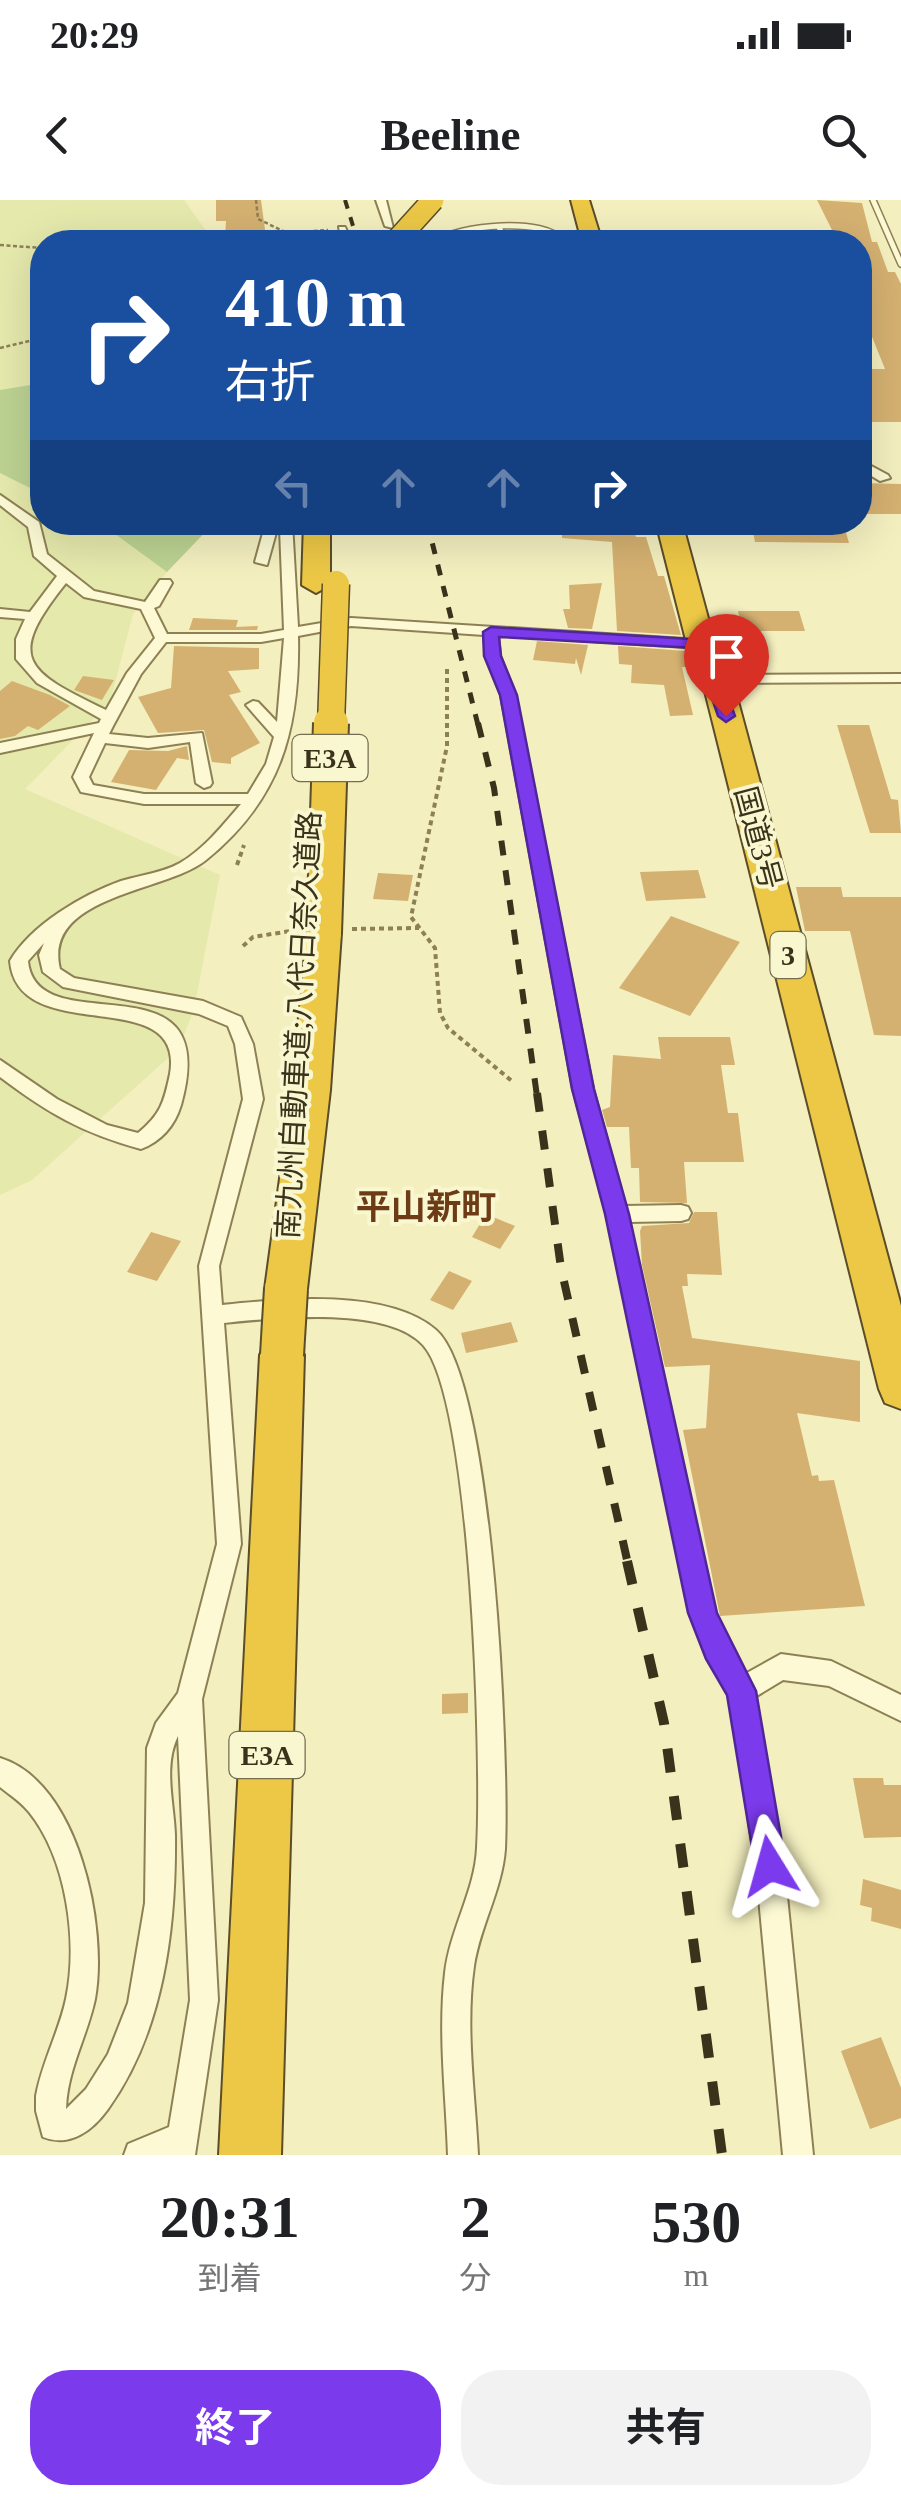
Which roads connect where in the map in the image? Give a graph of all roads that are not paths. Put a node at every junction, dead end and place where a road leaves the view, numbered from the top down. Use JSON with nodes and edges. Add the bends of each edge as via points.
{"nodes":[{"id":1,"x":380,"y":200,"type":"edge"},
{"id":2,"x":433,"y":200,"type":"edge"},
{"id":3,"x":453,"y":200,"type":"edge"},
{"id":4,"x":580,"y":200,"type":"edge"},
{"id":5,"x":872,"y":200,"type":"edge"},
{"id":6,"x":499,"y":228,"type":"joint"},
{"id":7,"x":391,"y":230,"type":"edge"},
{"id":8,"x":397,"y":230,"type":"edge"},
{"id":9,"x":426,"y":230,"type":"edge"},
{"id":10,"x":468,"y":230,"type":"edge"},
{"id":11,"x":551,"y":230,"type":"edge"},
{"id":12,"x":589,"y":230,"type":"edge"},
{"id":13,"x":901,"y":264,"type":"edge"},
{"id":14,"x":872,"y":471,"type":"edge"},
{"id":15,"x":884,"y":478,"type":"dead end"},
{"id":16,"x":0,"y":499,"type":"edge"},
{"id":17,"x":30,"y":523,"type":"edge"},
{"id":18,"x":36,"y":535,"type":"edge"},
{"id":19,"x":274,"y":535,"type":"edge"},
{"id":20,"x":280,"y":535,"type":"edge"},
{"id":21,"x":319,"y":535,"type":"edge"},
{"id":22,"x":337,"y":535,"type":"edge"},
{"id":23,"x":672,"y":535,"type":"edge"},
{"id":24,"x":262,"y":562,"type":"dead end"},
{"id":25,"x":64,"y":576,"type":"junction"},
{"id":26,"x":165,"y":583,"type":"dead end"},
{"id":27,"x":326,"y":584,"type":"junction"},
{"id":28,"x":146,"y":606,"type":"junction"},
{"id":29,"x":0,"y":613,"type":"edge"},
{"id":30,"x":33,"y":616,"type":"junction"},
{"id":31,"x":491,"y":632,"type":"junction"},
{"id":32,"x":290,"y":635,"type":"junction"},
{"id":33,"x":162,"y":638,"type":"junction"},
{"id":34,"x":701,"y":644,"type":"junction"},
{"id":35,"x":140,"y":664,"type":"junction"},
{"id":36,"x":161,"y":672,"type":"dead end"},
{"id":37,"x":901,"y":678,"type":"edge"},
{"id":38,"x":716,"y":679,"type":"junction"},
{"id":39,"x":253,"y":705,"type":"dead end"},
{"id":40,"x":105,"y":727,"type":"junction"},
{"id":41,"x":282,"y":738,"type":"junction"},
{"id":42,"x":0,"y":748,"type":"edge"},
{"id":43,"x":204,"y":783,"type":"dead end"},
{"id":44,"x":250,"y":800,"type":"junction"},
{"id":45,"x":60,"y":925,"type":"junction"},
{"id":46,"x":0,"y":1067,"type":"edge"},
{"id":47,"x":681,"y":1213,"type":"dead end"},
{"id":48,"x":617,"y":1214,"type":"junction"},
{"id":49,"x":211,"y":1315,"type":"junction"},
{"id":50,"x":901,"y":1389,"type":"edge"},
{"id":51,"x":741,"y":1691,"type":"junction"},
{"id":52,"x":189,"y":1700,"type":"junction"},
{"id":53,"x":901,"y":1708,"type":"edge"},
{"id":54,"x":2,"y":1771,"type":"edge"},
{"id":55,"x":182,"y":2146,"type":"edge"},
{"id":56,"x":139,"y":2155,"type":"edge"},
{"id":57,"x":250,"y":2155,"type":"edge"},
{"id":58,"x":463,"y":2155,"type":"edge"},
{"id":59,"x":798,"y":2155,"type":"edge"}],
"edges":[{"from":1,"to":7,"type":"street"},
{"from":2,"to":8,"type":"highway","bridge":true},
{"from":3,"to":9,"type":"highway"},
{"from":4,"to":12,"type":"highway"},
{"from":5,"to":13,"type":"lane"},
{"from":6,"to":10,"type":"lane"},
{"from":6,"to":11,"type":"lane"},
{"from":14,"to":15,"type":"street"},
{"from":16,"to":17,"type":"street"},
{"from":18,"to":25,"type":"street","via":[[40,556]]},
{"from":19,"to":24,"type":"street"},
{"from":20,"to":32,"type":"street"},
{"from":21,"to":27,"type":"highway","name":"南九州自動車道;八代日奈久道路","number":"E3A"},
{"from":22,"to":27,"type":"highway","name":"南九州自動車道;八代日奈久道路","number":"E3A"},
{"from":23,"to":34,"type":"highway","name":"国道3号","number":"3"},
{"from":25,"to":28,"type":"street","via":[[104,600]]},
{"from":25,"to":30,"type":"street"},
{"from":26,"to":28,"type":"street"},
{"from":27,"to":57,"type":"highway","name":"南九州自動車道;八代日奈久道路","number":"E3A","bridge":true,"via":[[311,1090],[282,1355]]},
{"from":28,"to":33,"type":"street"},
{"from":29,"to":30,"type":"street"},
{"from":30,"to":40,"type":"street","via":[[20,648],[22,662]]},
{"from":31,"to":32,"type":"street","via":[[351,622]]},
{"from":31,"to":34,"type":"street"},
{"from":31,"to":48,"type":"street","via":[[583,1089]]},
{"from":32,"to":33,"type":"street"},
{"from":32,"to":41,"type":"street"},
{"from":33,"to":35,"type":"street"},
{"from":34,"to":38,"type":"highway","name":"国道3号","number":"3"},
{"from":35,"to":36,"type":"street"},
{"from":35,"to":40,"type":"street"},
{"from":37,"to":38,"type":"street"},
{"from":38,"to":50,"type":"highway","name":"国道3号","number":"3"},
{"from":39,"to":41,"type":"street"},
{"from":40,"to":42,"type":"street"},
{"from":40,"to":43,"type":"street","via":[[148,743],[197,736]]},
{"from":40,"to":44,"type":"street","via":[[82,777],[86,789],[144,799]]},
{"from":41,"to":44,"type":"street","via":[[278,775]]},
{"from":44,"to":45,"type":"street","via":[[196,860],[119,888]]},
{"from":45,"to":46,"type":"street","via":[[28,944],[18,962],[21,977],[53,1000],[158,1021],[172,1033],[181,1055],[167,1120],[142,1140],[102,1130],[50,1104]]},
{"from":45,"to":49,"type":"street","via":[[48,955],[52,972],[68,984],[203,1008],[235,1022],[244,1044],[253,1099],[209,1266]]},
{"from":47,"to":48,"type":"street"},
{"from":48,"to":51,"type":"street","via":[[702,1613]]},
{"from":49,"to":52,"type":"street","via":[[229,1544]]},
{"from":49,"to":58,"type":"street","via":[[337,1310],[397,1316],[431,1338],[455,1382],[488,1629],[492,1852],[460,1969]]},
{"from":51,"to":53,"type":"street","via":[[781,1667],[831,1674]]},
{"from":51,"to":59,"type":"street","via":[[770,1866]]},
{"from":52,"to":54,"type":"street","via":[[161,1750],[158,1890],[145,2000],[116,2071],[83,2117],[63,2127],[54,2126],[48,2108],[81,1997],[84,1939],[74,1883],[50,1820]]},
{"from":52,"to":55,"type":"street","via":[[204,2000]]},
{"from":55,"to":56,"type":"street"}]}
